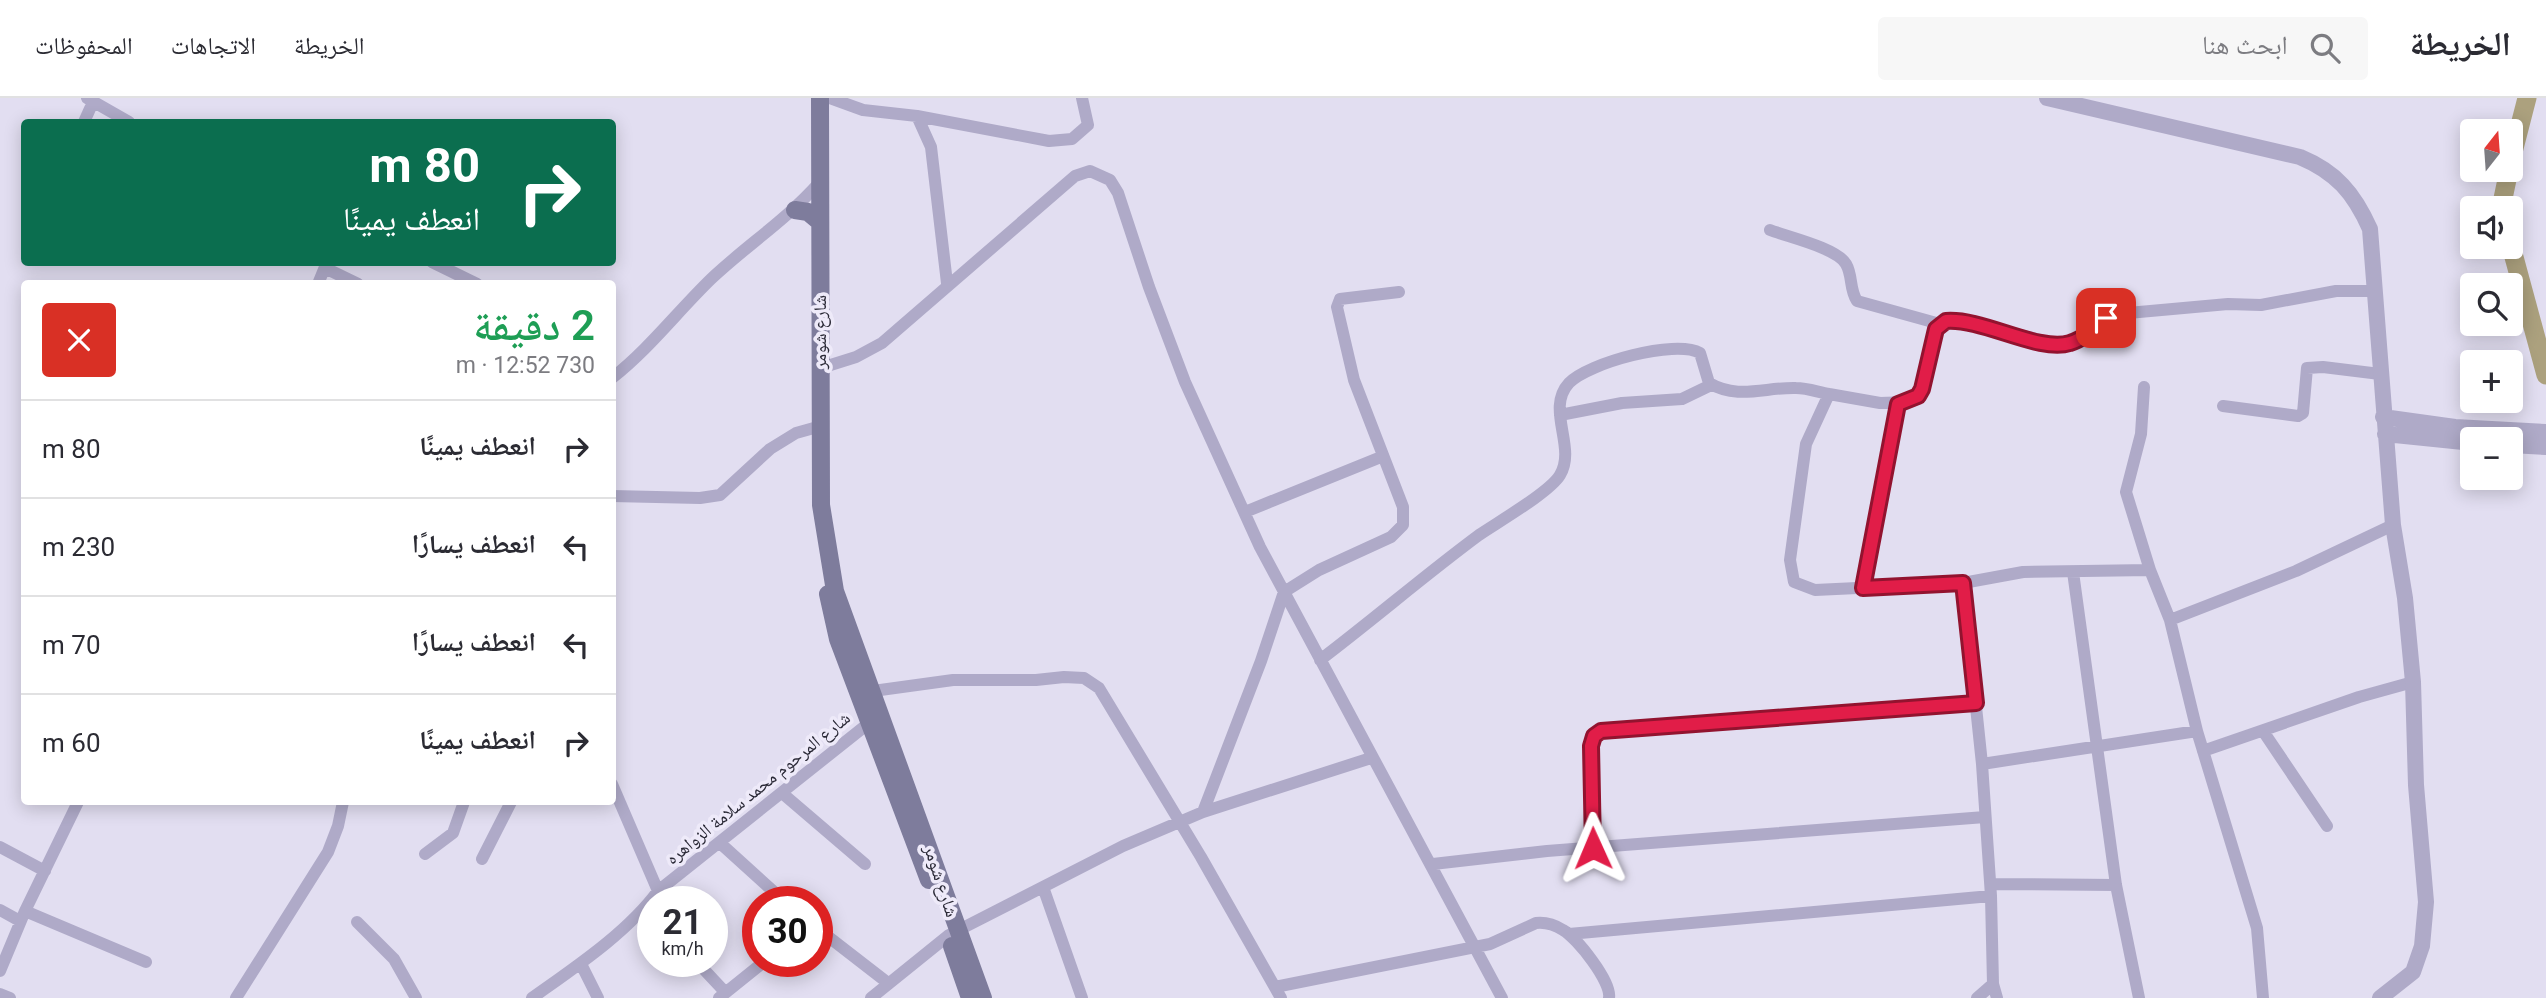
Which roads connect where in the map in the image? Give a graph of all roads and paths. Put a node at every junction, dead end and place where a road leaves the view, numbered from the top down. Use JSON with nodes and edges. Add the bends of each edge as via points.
{"nodes":[{"id":1,"x":820,"y":98,"type":"edge"},
{"id":2,"x":830,"y":98,"type":"edge"},
{"id":3,"x":1082,"y":98,"type":"edge"},
{"id":4,"x":2047,"y":98,"type":"edge"},
{"id":5,"x":90,"y":100,"type":"edge"},
{"id":6,"x":917,"y":116,"type":"junction"},
{"id":7,"x":85,"y":119,"type":"edge"},
{"id":8,"x":125,"y":119,"type":"edge"},
{"id":9,"x":819,"y":183,"type":"junction"},
{"id":10,"x":795,"y":210,"type":"junction"},
{"id":11,"x":820,"y":222,"type":"junction"},
{"id":12,"x":1770,"y":230,"type":"dead end"},
{"id":13,"x":328,"y":266,"type":"edge"},
{"id":14,"x":440,"y":266,"type":"edge"},
{"id":15,"x":351,"y":280,"type":"edge"},
{"id":16,"x":469,"y":280,"type":"edge"},
{"id":17,"x":947,"y":284,"type":"junction"},
{"id":18,"x":2376,"y":291,"type":"junction"},
{"id":19,"x":1399,"y":292,"type":"dead end"},
{"id":20,"x":1940,"y":324,"type":"junction"},
{"id":21,"x":821,"y":368,"type":"junction"},
{"id":22,"x":2379,"y":374,"type":"junction"},
{"id":23,"x":616,"y":375,"type":"edge"},
{"id":24,"x":1711,"y":384,"type":"junction"},
{"id":25,"x":2144,"y":387,"type":"dead end"},
{"id":26,"x":1829,"y":394,"type":"junction"},
{"id":27,"x":1898,"y":404,"type":"junction"},
{"id":28,"x":2223,"y":406,"type":"dead end"},
{"id":29,"x":1560,"y":415,"type":"junction"},
{"id":30,"x":2383,"y":417,"type":"junction"},
{"id":31,"x":821,"y":426,"type":"junction"},
{"id":32,"x":2385,"y":434,"type":"junction"},
{"id":33,"x":2544,"y":439,"type":"edge"},
{"id":34,"x":2460,"y":442,"type":"edge"},
{"id":35,"x":2523,"y":443,"type":"edge"},
{"id":36,"x":1381,"y":457,"type":"junction"},
{"id":37,"x":616,"y":496,"type":"edge"},
{"id":38,"x":1245,"y":512,"type":"junction"},
{"id":39,"x":2393,"y":525,"type":"junction"},
{"id":40,"x":828,"y":566,"type":"junction"},
{"id":41,"x":2150,"y":570,"type":"junction"},
{"id":42,"x":2073,"y":572,"type":"junction"},
{"id":43,"x":1963,"y":583,"type":"junction"},
{"id":44,"x":1863,"y":588,"type":"junction"},
{"id":45,"x":1284,"y":592,"type":"junction"},
{"id":46,"x":2170,"y":620,"type":"junction"},
{"id":47,"x":1320,"y":660,"type":"junction"},
{"id":48,"x":2413,"y":682,"type":"junction"},
{"id":49,"x":873,"y":691,"type":"junction"},
{"id":50,"x":1976,"y":703,"type":"junction"},
{"id":51,"x":874,"y":718,"type":"junction"},
{"id":52,"x":2197,"y":731,"type":"junction"},
{"id":53,"x":2263,"y":731,"type":"junction"},
{"id":54,"x":2097,"y":748,"type":"junction"},
{"id":55,"x":2203,"y":751,"type":"junction"},
{"id":56,"x":1371,"y":758,"type":"junction"},
{"id":57,"x":1982,"y":764,"type":"junction"},
{"id":58,"x":616,"y":793,"type":"edge"},
{"id":59,"x":782,"y":793,"type":"junction"},
{"id":60,"x":77,"y":805,"type":"edge"},
{"id":61,"x":342,"y":805,"type":"edge"},
{"id":62,"x":463,"y":805,"type":"edge"},
{"id":63,"x":509,"y":805,"type":"edge"},
{"id":64,"x":1203,"y":812,"type":"junction"},
{"id":65,"x":1985,"y":817,"type":"junction"},
{"id":66,"x":1180,"y":821,"type":"junction"},
{"id":67,"x":2327,"y":826,"type":"dead end"},
{"id":68,"x":720,"y":843,"type":"junction"},
{"id":69,"x":0,"y":847,"type":"edge"},
{"id":70,"x":1593,"y":848,"type":"junction"},
{"id":71,"x":425,"y":854,"type":"dead end"},
{"id":72,"x":482,"y":859,"type":"dead end"},
{"id":73,"x":865,"y":864,"type":"dead end"},
{"id":74,"x":1433,"y":864,"type":"junction"},
{"id":75,"x":45,"y":871,"type":"junction"},
{"id":76,"x":2116,"y":885,"type":"junction"},
{"id":77,"x":656,"y":886,"type":"edge"},
{"id":78,"x":664,"y":886,"type":"edge"},
{"id":79,"x":767,"y":886,"type":"edge"},
{"id":80,"x":1043,"y":887,"type":"junction"},
{"id":81,"x":1991,"y":890,"type":"junction"},
{"id":82,"x":0,"y":910,"type":"edge"},
{"id":83,"x":22,"y":916,"type":"junction"},
{"id":84,"x":637,"y":920,"type":"edge"},
{"id":85,"x":357,"y":922,"type":"dead end"},
{"id":86,"x":953,"y":933,"type":"junction"},
{"id":87,"x":1569,"y":934,"type":"junction"},
{"id":88,"x":833,"y":940,"type":"edge"},
{"id":89,"x":1476,"y":946,"type":"junction"},
{"id":90,"x":146,"y":962,"type":"dead end"},
{"id":91,"x":581,"y":964,"type":"junction"},
{"id":92,"x":0,"y":971,"type":"edge"},
{"id":93,"x":708,"y":977,"type":"edge"},
{"id":94,"x":745,"y":977,"type":"edge"},
{"id":95,"x":888,"y":983,"type":"junction"},
{"id":96,"x":1993,"y":984,"type":"junction"},
{"id":97,"x":1278,"y":992,"type":"edge"},
{"id":98,"x":0,"y":993,"type":"edge"},
{"id":99,"x":722,"y":995,"type":"edge"},
{"id":100,"x":10,"y":998,"type":"edge"},
{"id":101,"x":236,"y":998,"type":"edge"},
{"id":102,"x":416,"y":998,"type":"edge"},
{"id":103,"x":532,"y":998,"type":"edge"},
{"id":104,"x":598,"y":998,"type":"edge"},
{"id":105,"x":871,"y":998,"type":"edge"},
{"id":106,"x":970,"y":998,"type":"edge"},
{"id":107,"x":983,"y":998,"type":"edge"},
{"id":108,"x":1082,"y":998,"type":"edge"},
{"id":109,"x":1502,"y":998,"type":"edge"},
{"id":110,"x":1609,"y":998,"type":"edge"},
{"id":111,"x":1977,"y":998,"type":"edge"},
{"id":112,"x":1997,"y":998,"type":"edge"},
{"id":113,"x":2139,"y":998,"type":"edge"},
{"id":114,"x":2263,"y":998,"type":"edge"},
{"id":115,"x":2380,"y":998,"type":"edge"}],
"edges":[{"from":1,"to":9,"type":"main road","name":"شارع شومر"},
{"from":2,"to":6,"type":"street","via":[[863,110]]},
{"from":3,"to":6,"type":"street","via":[[1088,125],[1072,139],[1049,141]]},
{"from":4,"to":18,"type":"street","via":[[2300,157],[2325,167],[2357,200],[2370,229]]},
{"from":5,"to":7,"type":"street"},
{"from":5,"to":8,"type":"street"},
{"from":6,"to":17,"type":"street","via":[[931,147]]},
{"from":9,"to":10,"type":"street"},
{"from":9,"to":11,"type":"main road","name":"شارع شومر"},
{"from":10,"to":11,"type":"main road","via":[[808,212]]},
{"from":10,"to":23,"type":"street","via":[[713,277],[637,359]]},
{"from":11,"to":21,"type":"main road","name":"شارع شومر"},
{"from":12,"to":20,"type":"street","via":[[1839,256],[1848,269],[1857,301]]},
{"from":13,"to":15,"type":"street"},
{"from":14,"to":16,"type":"street"},
{"from":17,"to":21,"type":"street","via":[[882,343]]},
{"from":17,"to":38,"type":"street","via":[[1075,176],[1090,171],[1110,180],[1185,382]]},
{"from":18,"to":20,"type":"street","via":[[2322,293],[2261,305],[2117,314],[2060,345],[1957,320]]},
{"from":18,"to":22,"type":"street"},
{"from":19,"to":36,"type":"street","via":[[1351,296],[1340,299],[1337,307],[1354,380]]},
{"from":20,"to":27,"type":"street","via":[[1922,389],[1918,396]]},
{"from":21,"to":31,"type":"main road","name":"شارع شومر"},
{"from":22,"to":28,"type":"street","via":[[2307,368],[2305,407],[2298,416]]},
{"from":22,"to":30,"type":"street"},
{"from":24,"to":26,"type":"street","via":[[1747,394],[1798,388]]},
{"from":24,"to":29,"type":"street","via":[[1682,399]]},
{"from":24,"to":29,"type":"street","via":[[1703,359],[1695,351],[1640,353],[1574,379],[1562,394]]},
{"from":25,"to":41,"type":"street","via":[[2141,434],[2126,492]]},
{"from":26,"to":27,"type":"street"},
{"from":26,"to":44,"type":"street","via":[[1806,444],[1789,570],[1794,582],[1808,590]]},
{"from":27,"to":44,"type":"street"},
{"from":29,"to":47,"type":"street","via":[[1565,459],[1556,481]]},
{"from":30,"to":32,"type":"street"},
{"from":30,"to":33,"type":"street"},
{"from":31,"to":37,"type":"street","via":[[796,433],[770,449],[720,495]]},
{"from":31,"to":40,"type":"main road","name":"شارع شومر","via":[[821,505]]},
{"from":32,"to":34,"type":"street"},
{"from":32,"to":39,"type":"street"},
{"from":33,"to":35,"type":"street"},
{"from":36,"to":38,"type":"street"},
{"from":36,"to":45,"type":"street","via":[[1403,507],[1400,529]]},
{"from":38,"to":45,"type":"street"},
{"from":39,"to":46,"type":"street","via":[[2306,567]]},
{"from":39,"to":48,"type":"street"},
{"from":40,"to":49,"type":"main road","name":"شارع شومر"},
{"from":40,"to":51,"type":"main road","name":"شارع شومر","via":[[831,617]]},
{"from":41,"to":42,"type":"street"},
{"from":41,"to":46,"type":"street"},
{"from":42,"to":43,"type":"street","via":[[2023,572]]},
{"from":42,"to":54,"type":"street"},
{"from":43,"to":44,"type":"street"},
{"from":43,"to":50,"type":"street"},
{"from":45,"to":47,"type":"street"},
{"from":45,"to":64,"type":"street"},
{"from":46,"to":52,"type":"street"},
{"from":47,"to":56,"type":"street"},
{"from":48,"to":53,"type":"street"},
{"from":48,"to":115,"type":"street","via":[[2425,933],[2413,972]]},
{"from":49,"to":51,"type":"main road","name":"شارع شومر"},
{"from":49,"to":66,"type":"street","via":[[953,680],[1084,678],[1099,688]]},
{"from":50,"to":57,"type":"street"},
{"from":50,"to":70,"type":"street","via":[[1601,731],[1591,746]]},
{"from":51,"to":59,"type":"street","name":"شارع المرحوم محمد سلامة الزواهره"},
{"from":51,"to":86,"type":"main road","name":"شارع شومر"},
{"from":52,"to":54,"type":"street"},
{"from":52,"to":55,"type":"street"},
{"from":53,"to":55,"type":"street"},
{"from":53,"to":67,"type":"street"},
{"from":54,"to":57,"type":"street"},
{"from":54,"to":76,"type":"street"},
{"from":55,"to":114,"type":"street","via":[[2257,928]]},
{"from":56,"to":64,"type":"street"},
{"from":56,"to":74,"type":"street"},
{"from":57,"to":65,"type":"street"},
{"from":58,"to":77,"type":"street"},
{"from":59,"to":68,"type":"street","name":"شارع المرحوم محمد سلامة الزواهره"},
{"from":59,"to":73,"type":"street"},
{"from":60,"to":75,"type":"street"},
{"from":61,"to":101,"type":"street","via":[[328,852]]},
{"from":62,"to":71,"type":"street","via":[[453,833]]},
{"from":63,"to":72,"type":"street"},
{"from":64,"to":66,"type":"street"},
{"from":65,"to":70,"type":"street"},
{"from":65,"to":81,"type":"street"},
{"from":66,"to":80,"type":"street"},
{"from":66,"to":97,"type":"street"},
{"from":68,"to":78,"type":"street","name":"شارع المرحوم محمد سلامة الزواهره"},
{"from":68,"to":79,"type":"street"},
{"from":69,"to":75,"type":"street"},
{"from":70,"to":74,"type":"street"},
{"from":74,"to":89,"type":"street"},
{"from":75,"to":83,"type":"street"},
{"from":76,"to":81,"type":"street"},
{"from":76,"to":113,"type":"street"},
{"from":80,"to":86,"type":"street"},
{"from":80,"to":108,"type":"street"},
{"from":81,"to":87,"type":"street"},
{"from":81,"to":96,"type":"street"},
{"from":82,"to":83,"type":"street"},
{"from":83,"to":90,"type":"street"},
{"from":83,"to":92,"type":"street"},
{"from":84,"to":91,"type":"street","name":"شارع المرحوم محمد سلامة الزواهره"},
{"from":85,"to":102,"type":"street","via":[[394,959]]},
{"from":86,"to":95,"type":"street"},
{"from":86,"to":106,"type":"main road","name":"شارع شومر"},
{"from":86,"to":107,"type":"main road","name":"شارع شومر"},
{"from":87,"to":89,"type":"street","via":[[1536,923],[1507,938]]},
{"from":87,"to":110,"type":"street","via":[[1607,981]]},
{"from":88,"to":95,"type":"street"},
{"from":89,"to":97,"type":"street"},
{"from":89,"to":109,"type":"street"},
{"from":91,"to":103,"type":"street","name":"شارع المرحوم محمد سلامة الزواهره"},
{"from":91,"to":104,"type":"street"},
{"from":93,"to":99,"type":"street"},
{"from":94,"to":99,"type":"street"},
{"from":95,"to":105,"type":"street"},
{"from":96,"to":111,"type":"street"},
{"from":96,"to":112,"type":"street"},
{"from":98,"to":100,"type":"street"}]}
